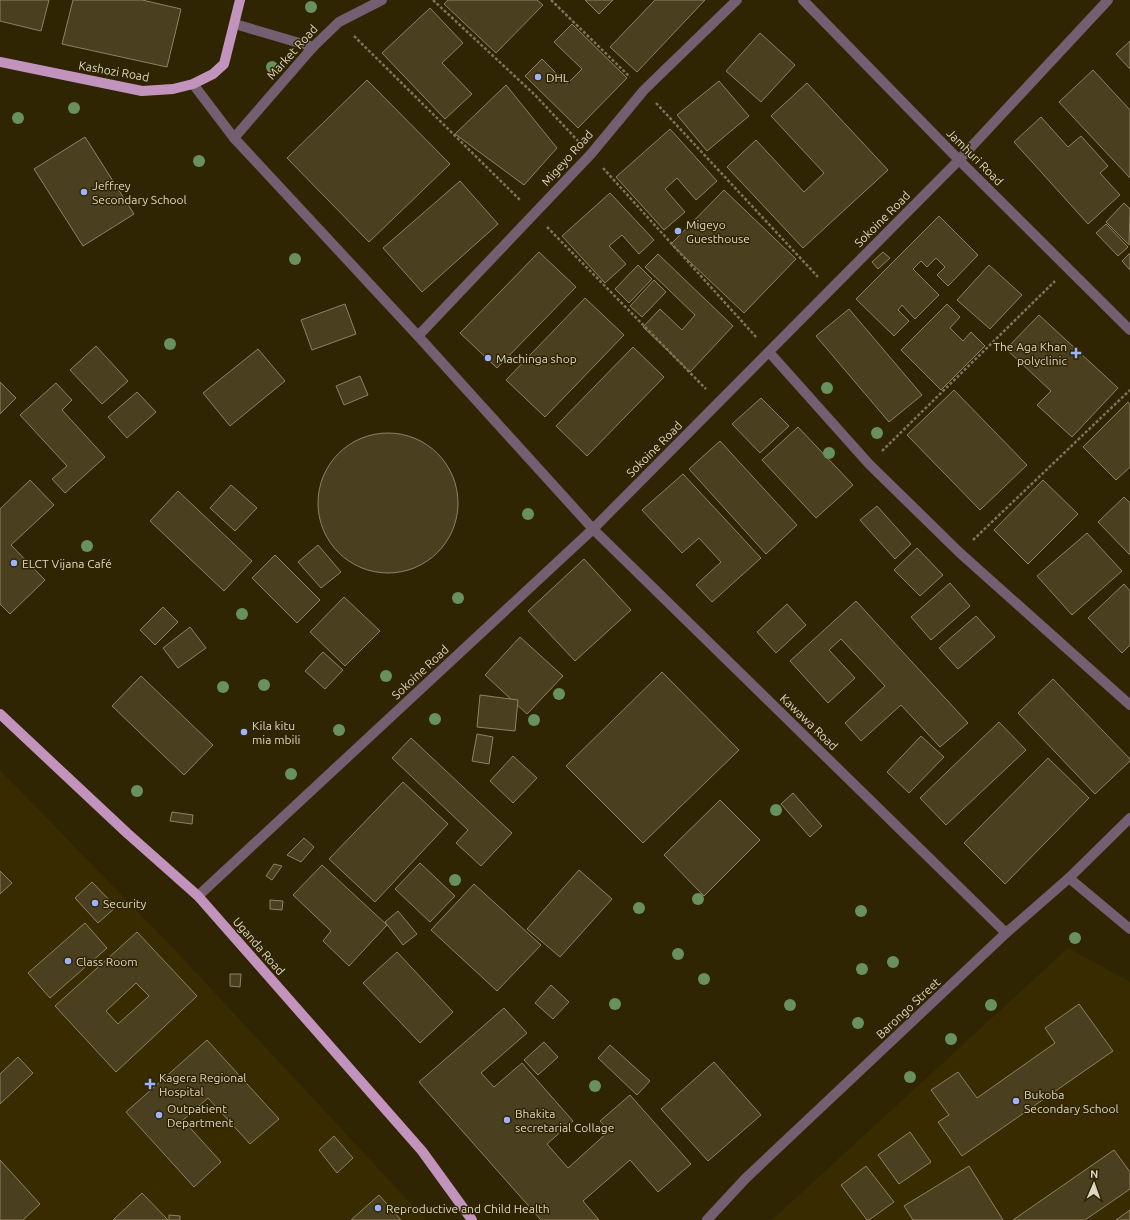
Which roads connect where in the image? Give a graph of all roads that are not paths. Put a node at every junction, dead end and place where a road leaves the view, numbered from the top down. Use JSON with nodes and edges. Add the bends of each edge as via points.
{"nodes":[{"id":1,"x":240,"y":0,"type":"edge"},
{"id":2,"x":382,"y":0,"type":"edge"},
{"id":3,"x":737,"y":0,"type":"edge"},
{"id":4,"x":804,"y":0,"type":"edge"},
{"id":5,"x":1108,"y":0,"type":"edge"},
{"id":6,"x":235,"y":24,"type":"junction"},
{"id":7,"x":313,"y":47,"type":"junction"},
{"id":8,"x":0,"y":62,"type":"edge"},
{"id":9,"x":193,"y":84,"type":"junction"},
{"id":10,"x":234,"y":138,"type":"junction"},
{"id":11,"x":959,"y":160,"type":"junction"},
{"id":12,"x":1130,"y":330,"type":"edge"},
{"id":13,"x":418,"y":336,"type":"junction"},
{"id":14,"x":769,"y":352,"type":"junction"},
{"id":15,"x":593,"y":529,"type":"junction"},
{"id":16,"x":1130,"y":705,"type":"edge"},
{"id":17,"x":0,"y":714,"type":"edge"},
{"id":18,"x":1130,"y":818,"type":"edge"},
{"id":19,"x":1069,"y":878,"type":"junction"},
{"id":20,"x":198,"y":896,"type":"junction"},
{"id":21,"x":1130,"y":929,"type":"edge"},
{"id":22,"x":1006,"y":933,"type":"junction"},
{"id":23,"x":472,"y":1220,"type":"edge"},
{"id":24,"x":707,"y":1220,"type":"edge"}],
"edges":[{"from":1,"to":6,"type":"main road","name":"Kashozi Road"},
{"from":2,"to":7,"type":"street","name":"Market Road","via":[[339,22]]},
{"from":3,"to":13,"type":"street","name":"Migeyo Road","via":[[644,90],[590,154]]},
{"from":4,"to":11,"type":"street","name":"Jamhuri Road"},
{"from":5,"to":11,"type":"street","name":"Sokoine Road"},
{"from":6,"to":7,"type":"street"},
{"from":6,"to":9,"type":"main road","name":"Kashozi Road","via":[[224,64],[213,74]]},
{"from":7,"to":10,"type":"street","name":"Market Road"},
{"from":8,"to":9,"type":"main road","name":"Kashozi Road","via":[[142,91],[173,89]]},
{"from":9,"to":10,"type":"street","name":"Kawawa Road"},
{"from":10,"to":13,"type":"street","name":"Kawawa Road"},
{"from":11,"to":12,"type":"street","name":"Jamhuri Road"},
{"from":11,"to":14,"type":"street","name":"Sokoine Road"},
{"from":13,"to":15,"type":"street","name":"Kawawa Road"},
{"from":14,"to":15,"type":"street","name":"Sokoine Road"},
{"from":14,"to":16,"type":"street","via":[[869,464],[960,553]]},
{"from":15,"to":20,"type":"street","name":"Sokoine Road"},
{"from":15,"to":22,"type":"street","name":"Kawawa Road"},
{"from":17,"to":20,"type":"main road","name":"Uganda Road"},
{"from":18,"to":19,"type":"street","name":"Barongo Street"},
{"from":19,"to":21,"type":"street"},
{"from":19,"to":22,"type":"street","name":"Barongo Street"},
{"from":20,"to":23,"type":"main road","name":"Uganda Road","via":[[422,1151]]},
{"from":22,"to":24,"type":"street","name":"Barongo Street","via":[[746,1178]]}]}
